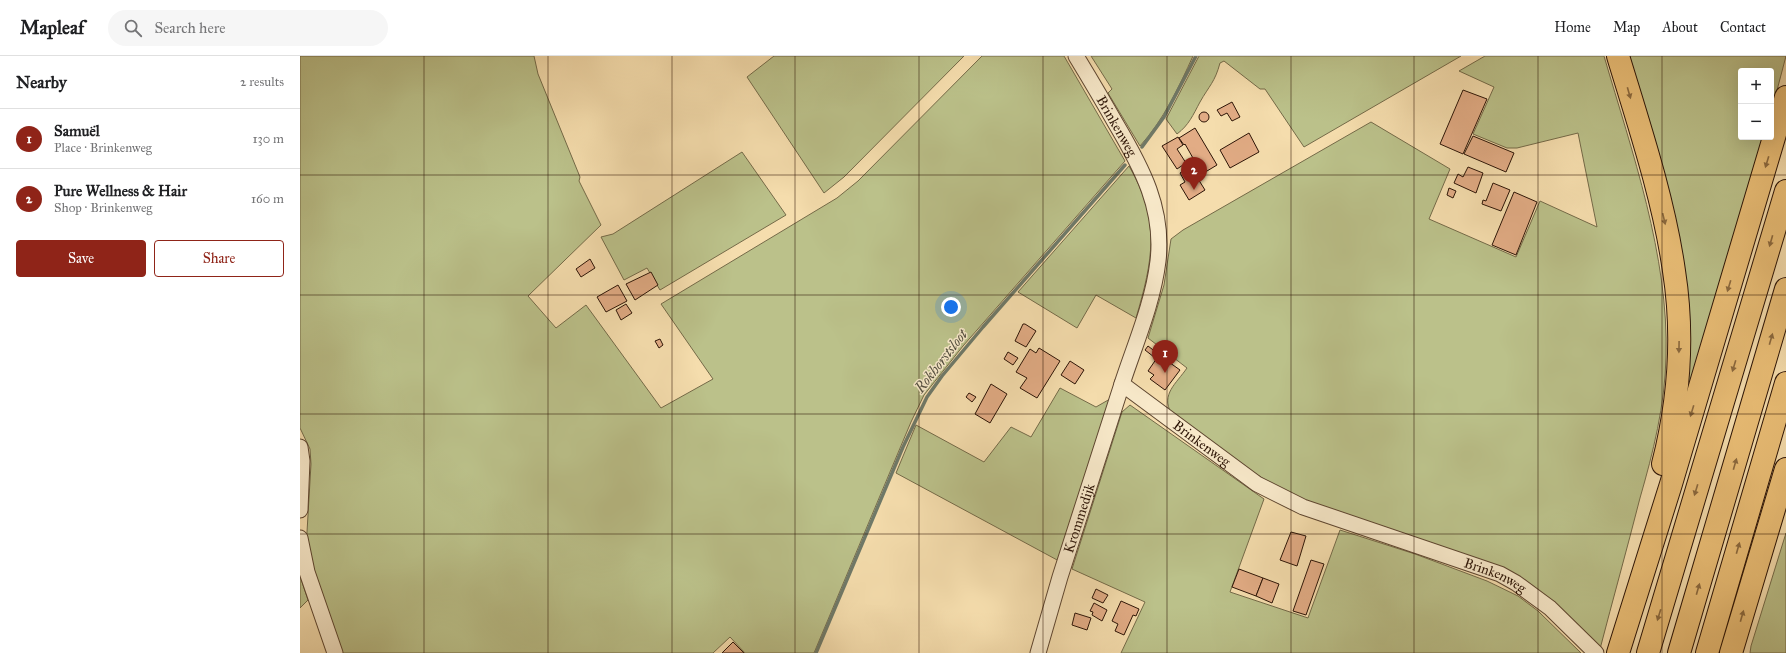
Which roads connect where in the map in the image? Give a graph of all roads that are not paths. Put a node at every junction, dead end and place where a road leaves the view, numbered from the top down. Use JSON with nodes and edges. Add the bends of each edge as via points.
{"nodes":[{"id":1,"x":1076,"y":56,"type":"edge"},
{"id":2,"x":1618,"y":56,"type":"edge"},
{"id":3,"x":1786,"y":98,"type":"edge"},
{"id":4,"x":1786,"y":190,"type":"edge"},
{"id":5,"x":1786,"y":289,"type":"edge"},
{"id":6,"x":1786,"y":383,"type":"edge"},
{"id":7,"x":1122,"y":384,"type":"junction"},
{"id":8,"x":300,"y":447,"type":"edge"},
{"id":9,"x":1786,"y":469,"type":"edge"},
{"id":10,"x":1786,"y":496,"type":"edge"},
{"id":11,"x":300,"y":510,"type":"edge"},
{"id":12,"x":300,"y":538,"type":"edge"},
{"id":13,"x":1760,"y":554,"type":"junction"},
{"id":14,"x":1629,"y":615,"type":"junction"},
{"id":15,"x":335,"y":653,"type":"edge"},
{"id":16,"x":1038,"y":653,"type":"edge"},
{"id":17,"x":1596,"y":653,"type":"edge"},
{"id":18,"x":1618,"y":653,"type":"edge"},
{"id":19,"x":1648,"y":653,"type":"edge"},
{"id":20,"x":1679,"y":653,"type":"edge"},
{"id":21,"x":1707,"y":653,"type":"edge"},
{"id":22,"x":1731,"y":653,"type":"edge"}],
"edges":[{"from":1,"to":7,"type":"street","name":"Brinkenweg","via":[[1142,170],[1152,194],[1159,225],[1158,262],[1153,286]]},
{"from":2,"to":14,"type":"highway","one_way":true,"via":[[1672,253],[1679,328],[1675,404]]},
{"from":3,"to":14,"type":"highway","one_way":true},
{"from":4,"to":19,"type":"highway","one_way":true},
{"from":20,"to":5,"type":"highway","one_way":true},
{"from":21,"to":6,"type":"highway","one_way":true},
{"from":7,"to":16,"type":"street","name":"Krommedijk"},
{"from":7,"to":17,"type":"street","name":"Brinkenweg","via":[[1241,473],[1277,496],[1481,567],[1516,583],[1550,608]]},
{"from":8,"to":11,"type":"street"},
{"from":9,"to":13,"type":"highway"},
{"from":10,"to":13,"type":"highway"},
{"from":12,"to":15,"type":"street","via":[[304,564]]},
{"from":22,"to":13,"type":"highway","one_way":true},
{"from":14,"to":18,"type":"highway"}]}
